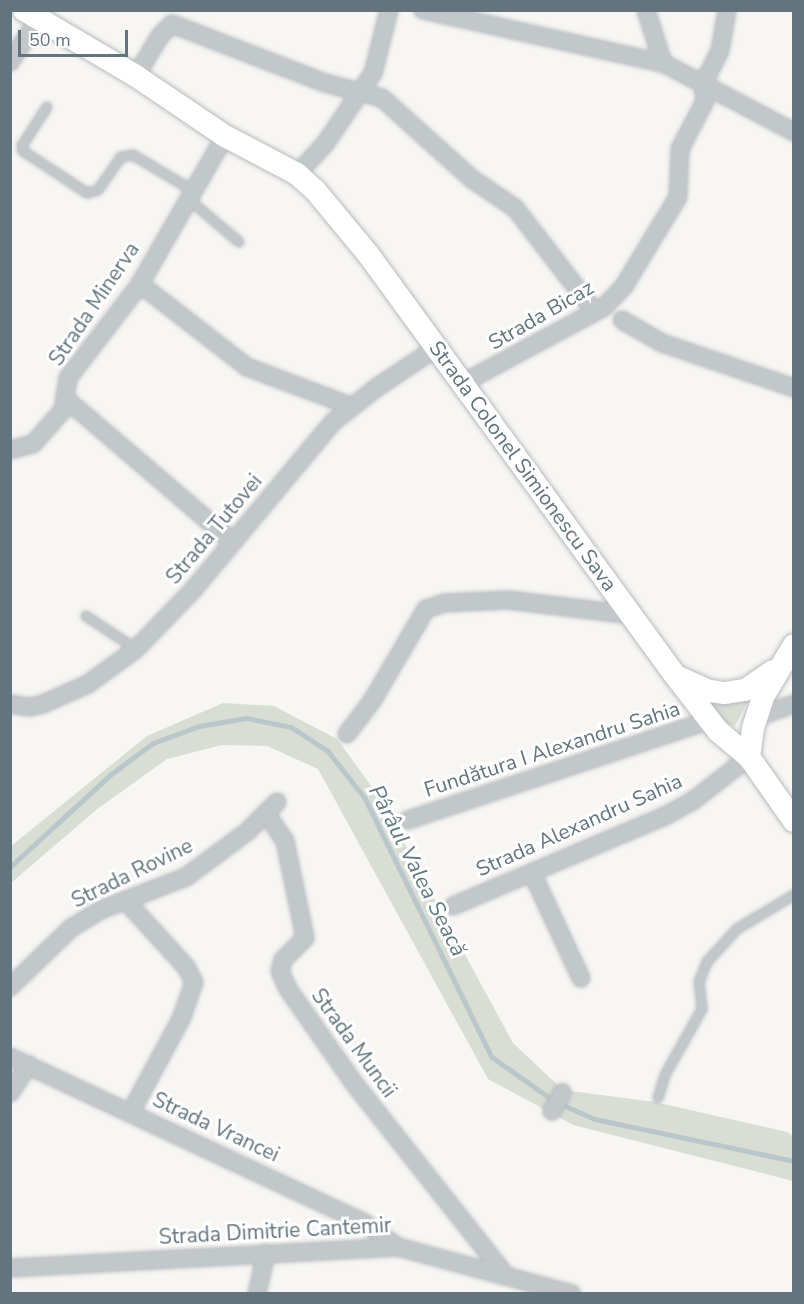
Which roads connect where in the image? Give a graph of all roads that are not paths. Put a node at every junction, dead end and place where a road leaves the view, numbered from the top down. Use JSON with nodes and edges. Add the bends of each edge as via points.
{"nodes":[{"id":1,"x":389,"y":10,"type":"edge"},
{"id":2,"x":423,"y":10,"type":"edge"},
{"id":3,"x":646,"y":10,"type":"edge"},
{"id":4,"x":727,"y":10,"type":"edge"},
{"id":5,"x":31,"y":15,"type":"edge"},
{"id":6,"x":10,"y":62,"type":"edge"},
{"id":7,"x":663,"y":63,"type":"junction"},
{"id":8,"x":136,"y":76,"type":"junction"},
{"id":9,"x":703,"y":84,"type":"junction"},
{"id":10,"x":362,"y":93,"type":"junction"},
{"id":11,"x":47,"y":106,"type":"dead end"},
{"id":12,"x":794,"y":132,"type":"edge"},
{"id":13,"x":225,"y":136,"type":"junction"},
{"id":14,"x":297,"y":174,"type":"junction"},
{"id":15,"x":190,"y":194,"type":"junction"},
{"id":16,"x":239,"y":242,"type":"dead end"},
{"id":17,"x":140,"y":284,"type":"junction"},
{"id":18,"x":595,"y":312,"type":"junction"},
{"id":19,"x":622,"y":320,"type":"dead end"},
{"id":20,"x":436,"y":348,"type":"junction"},
{"id":21,"x":463,"y":384,"type":"junction"},
{"id":22,"x":794,"y":388,"type":"edge"},
{"id":23,"x":66,"y":399,"type":"junction"},
{"id":24,"x":351,"y":406,"type":"junction"},
{"id":25,"x":10,"y":450,"type":"edge"},
{"id":26,"x":233,"y":542,"type":"junction"},
{"id":27,"x":632,"y":615,"type":"junction"},
{"id":28,"x":86,"y":616,"type":"dead end"},
{"id":29,"x":794,"y":645,"type":"edge"},
{"id":30,"x":136,"y":649,"type":"junction"},
{"id":31,"x":781,"y":664,"type":"junction"},
{"id":32,"x":675,"y":674,"type":"junction"},
{"id":33,"x":10,"y":704,"type":"edge"},
{"id":34,"x":794,"y":704,"type":"edge"},
{"id":35,"x":756,"y":717,"type":"junction"},
{"id":36,"x":710,"y":720,"type":"junction"},
{"id":37,"x":347,"y":734,"type":"dead end"},
{"id":38,"x":749,"y":757,"type":"junction"},
{"id":39,"x":271,"y":807,"type":"joint"},
{"id":40,"x":408,"y":820,"type":"dead end"},
{"id":41,"x":794,"y":820,"type":"edge"},
{"id":42,"x":532,"y":873,"type":"junction"},
{"id":43,"x":794,"y":895,"type":"edge"},
{"id":44,"x":126,"y":901,"type":"junction"},
{"id":45,"x":453,"y":906,"type":"dead end"},
{"id":46,"x":581,"y":978,"type":"dead end"},
{"id":47,"x":10,"y":987,"type":"edge"},
{"id":48,"x":10,"y":1057,"type":"edge"},
{"id":49,"x":29,"y":1065,"type":"junction"},
{"id":50,"x":10,"y":1093,"type":"edge"},
{"id":51,"x":562,"y":1093,"type":"dead end"},
{"id":52,"x":658,"y":1098,"type":"dead end"},
{"id":53,"x":552,"y":1111,"type":"dead end"},
{"id":54,"x":131,"y":1112,"type":"junction"},
{"id":55,"x":398,"y":1247,"type":"junction"},
{"id":56,"x":266,"y":1252,"type":"junction"},
{"id":57,"x":12,"y":1268,"type":"edge"},
{"id":58,"x":506,"y":1276,"type":"junction"},
{"id":59,"x":257,"y":1293,"type":"edge"},
{"id":60,"x":572,"y":1293,"type":"edge"}],
"edges":[{"from":1,"to":10,"type":"street","via":[[373,73]]},
{"from":2,"to":7,"type":"street"},
{"from":3,"to":7,"type":"street"},
{"from":4,"to":9,"type":"street","name":"Strada Bicaz","via":[[720,51]]},
{"from":5,"to":6,"type":"street"},
{"from":5,"to":8,"type":"main road","name":"Strada Colonel Simionescu Sava"},
{"from":7,"to":9,"type":"street"},
{"from":8,"to":10,"type":"street","via":[[160,36],[172,24],[243,54]]},
{"from":8,"to":13,"type":"main road","name":"Strada Colonel Simionescu Sava"},
{"from":9,"to":12,"type":"street"},
{"from":9,"to":18,"type":"street","name":"Strada Bicaz","via":[[705,100],[679,155],[678,197],[624,286]]},
{"from":10,"to":14,"type":"street","via":[[325,144]]},
{"from":10,"to":18,"type":"street","via":[[382,98],[472,179],[515,208]]},
{"from":11,"to":15,"type":"lane","via":[[22,146],[23,151],[87,193],[98,190],[121,157],[133,155]]},
{"from":13,"to":14,"type":"main road","name":"Strada Colonel Simionescu Sava"},
{"from":13,"to":15,"type":"street","name":"Strada Minerva"},
{"from":14,"to":20,"type":"main road","name":"Strada Colonel Simionescu Sava","via":[[336,214]]},
{"from":15,"to":16,"type":"lane"},
{"from":15,"to":17,"type":"street","name":"Strada Minerva"},
{"from":17,"to":23,"type":"street","name":"Strada Minerva","via":[[68,378]]},
{"from":17,"to":24,"type":"street","via":[[247,367]]},
{"from":18,"to":21,"type":"street","name":"Strada Bicaz"},
{"from":19,"to":22,"type":"street","via":[[662,343]]},
{"from":20,"to":21,"type":"main road","name":"Strada Colonel Simionescu Sava"},
{"from":20,"to":24,"type":"street","name":"Strada Tutovei"},
{"from":21,"to":27,"type":"main road","name":"Strada Colonel Simionescu Sava"},
{"from":23,"to":25,"type":"street","name":"Strada Minerva","via":[[63,410],[33,444]]},
{"from":23,"to":26,"type":"street"},
{"from":24,"to":26,"type":"street","name":"Strada Tutovei"},
{"from":26,"to":30,"type":"street","name":"Strada Tutovei"},
{"from":27,"to":32,"type":"main road","name":"Strada Colonel Simionescu Sava"},
{"from":27,"to":37,"type":"street","via":[[508,600],[445,603],[426,609],[377,693]]},
{"from":28,"to":30,"type":"lane"},
{"from":29,"to":31,"type":"main road"},
{"from":30,"to":33,"type":"street","name":"Strada Tutovei","via":[[88,684],[43,704]]},
{"from":31,"to":32,"type":"main road","via":[[746,690],[725,693],[710,691]]},
{"from":31,"to":35,"type":"main road"},
{"from":32,"to":36,"type":"main road","name":"Strada Colonel Simionescu Sava"},
{"from":34,"to":35,"type":"street"},
{"from":35,"to":38,"type":"main road"},
{"from":36,"to":38,"type":"main road","name":"Strada Colonel Simionescu Sava","via":[[730,744]]},
{"from":36,"to":40,"type":"street","name":"Fundătura I Alexandru Sahia"},
{"from":38,"to":41,"type":"main road","name":"Strada Colonel Simionescu Sava"},
{"from":38,"to":42,"type":"street","name":"Strada Alexandru Sahia","via":[[694,800],[667,815]]},
{"from":39,"to":44,"type":"street","name":"Strada Rovine","via":[[220,853],[186,877]]},
{"from":39,"to":58,"type":"street","name":"Strada Muncii","via":[[285,841],[306,938],[283,960],[280,971],[288,989],[353,1082]]},
{"from":42,"to":45,"type":"street","name":"Strada Alexandru Sahia"},
{"from":42,"to":46,"type":"street"},
{"from":43,"to":52,"type":"lane","via":[[737,929],[707,962],[699,982],[702,1009],[665,1075]]},
{"from":44,"to":47,"type":"street","name":"Strada Rovine","via":[[71,928]]},
{"from":44,"to":54,"type":"street","via":[[186,967],[194,982],[181,1019]]},
{"from":48,"to":49,"type":"street","name":"Strada Vrancei"},
{"from":49,"to":50,"type":"street"},
{"from":49,"to":54,"type":"street","name":"Strada Vrancei"},
{"from":51,"to":53,"type":"street"},
{"from":54,"to":55,"type":"street","name":"Strada Vrancei","via":[[364,1222]]},
{"from":55,"to":56,"type":"street","name":"Strada Dimitrie Cantemir"},
{"from":55,"to":58,"type":"street","name":"Strada Dimitrie Cantemir"},
{"from":56,"to":57,"type":"street","name":"Strada Dimitrie Cantemir"},
{"from":56,"to":59,"type":"street"},
{"from":58,"to":60,"type":"street","name":"Strada Dimitrie Cantemir"}]}
